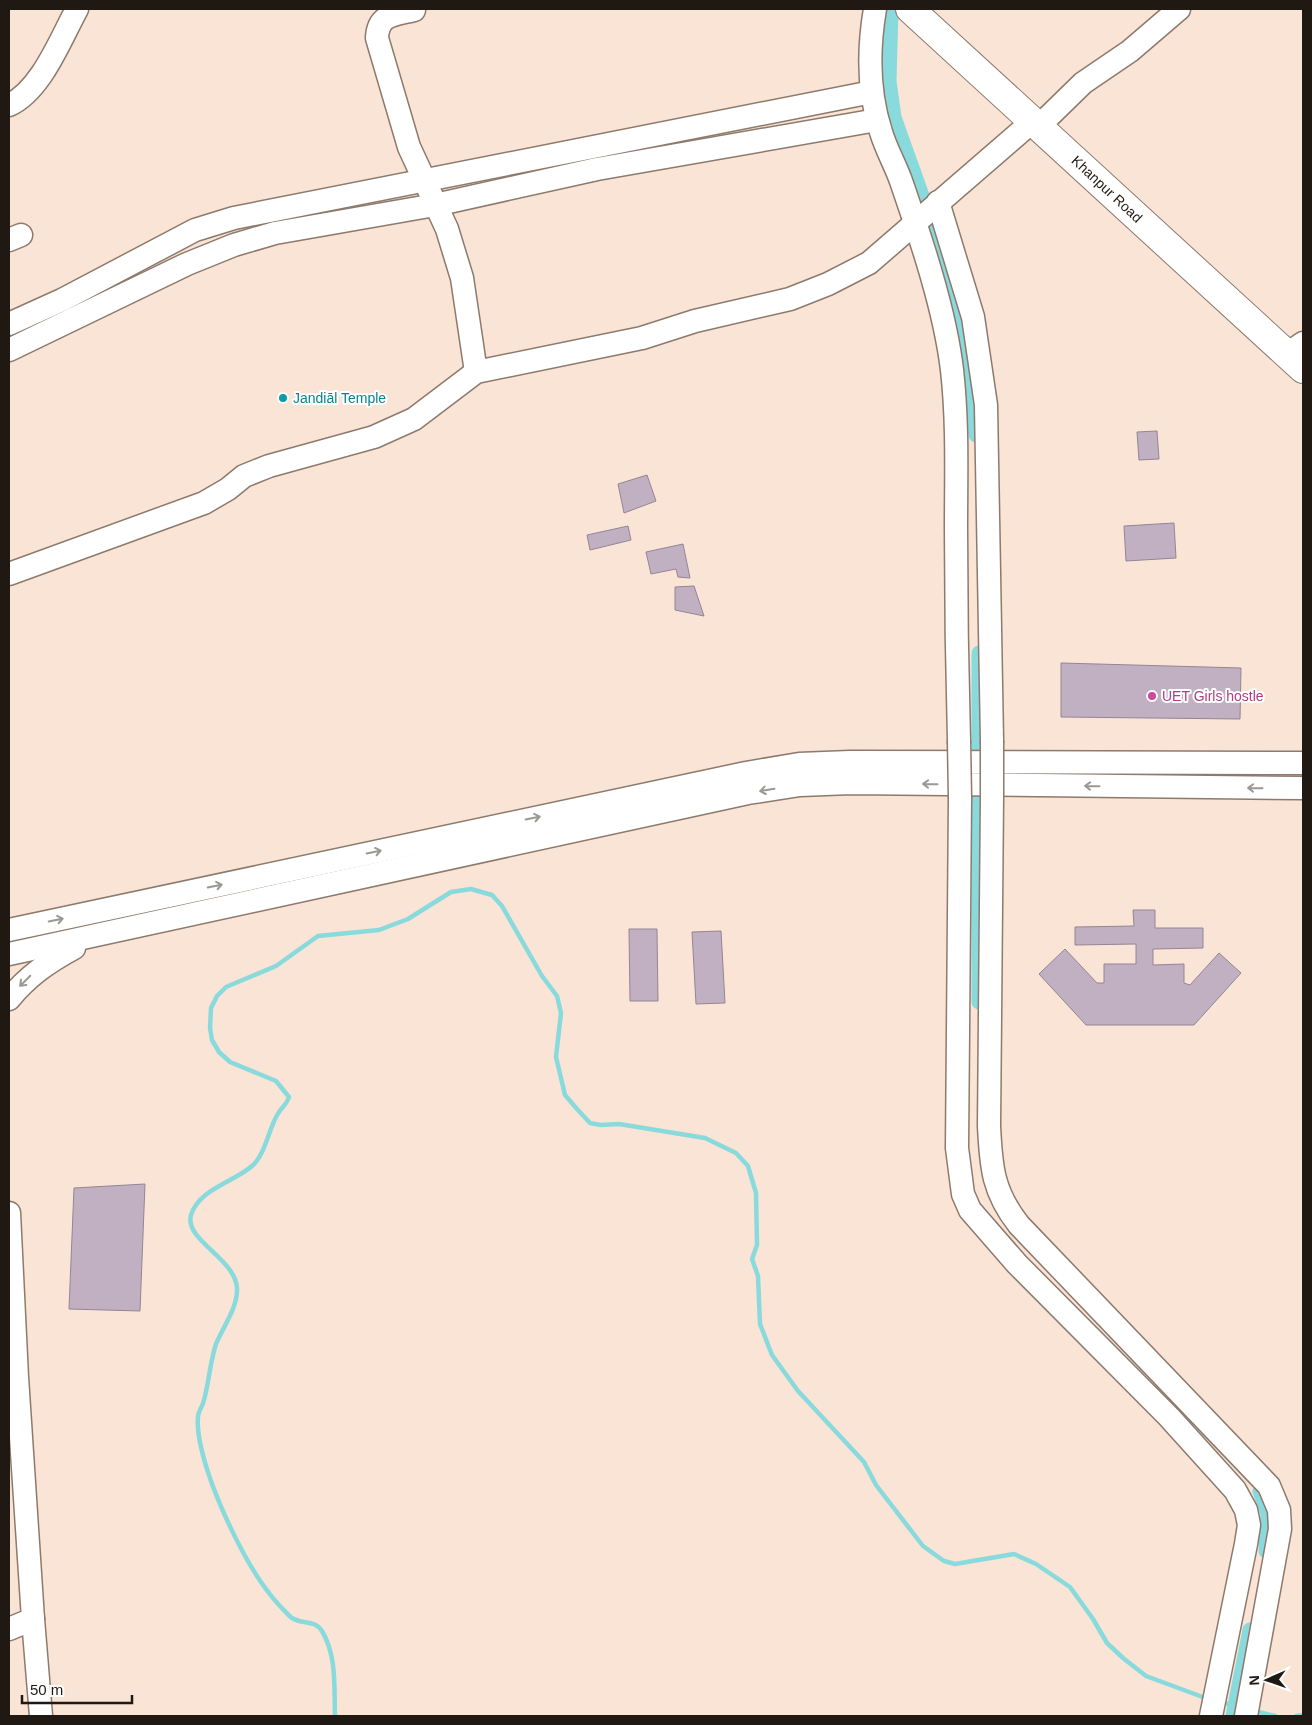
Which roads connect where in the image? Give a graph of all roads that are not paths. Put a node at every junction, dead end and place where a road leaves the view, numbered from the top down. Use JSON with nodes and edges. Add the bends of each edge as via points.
{"nodes":[{"id":1,"x":77,"y":9,"type":"edge"},
{"id":2,"x":875,"y":9,"type":"edge"},
{"id":3,"x":1179,"y":9,"type":"edge"},
{"id":4,"x":414,"y":10,"type":"edge"},
{"id":5,"x":912,"y":10,"type":"edge"},
{"id":6,"x":872,"y":92,"type":"junction"},
{"id":7,"x":9,"y":105,"type":"edge"},
{"id":8,"x":877,"y":120,"type":"junction"},
{"id":9,"x":1036,"y":124,"type":"junction"},
{"id":10,"x":429,"y":193,"type":"junction"},
{"id":11,"x":926,"y":213,"type":"junction"},
{"id":12,"x":9,"y":324,"type":"edge"},
{"id":13,"x":9,"y":350,"type":"edge"},
{"id":14,"x":1298,"y":356,"type":"edge"},
{"id":15,"x":476,"y":372,"type":"junction"},
{"id":16,"x":9,"y":574,"type":"edge"},
{"id":17,"x":1303,"y":763,"type":"edge"},
{"id":18,"x":1303,"y":788,"type":"edge"},
{"id":19,"x":9,"y":930,"type":"edge"},
{"id":20,"x":95,"y":937,"type":"junction"},
{"id":21,"x":9,"y":954,"type":"edge"},
{"id":22,"x":9,"y":999,"type":"edge"},
{"id":23,"x":9,"y":1213,"type":"edge"},
{"id":24,"x":13,"y":1377,"type":"edge"},
{"id":25,"x":33,"y":1619,"type":"junction"},
{"id":26,"x":9,"y":1629,"type":"edge"},
{"id":27,"x":41,"y":1716,"type":"edge"},
{"id":28,"x":1211,"y":1716,"type":"edge"},
{"id":29,"x":1246,"y":1716,"type":"edge"}],
"edges":[{"from":1,"to":7,"type":"street","via":[[37,80],[24,97]]},
{"from":2,"to":6,"type":"street","via":[[870,57]]},
{"from":3,"to":9,"type":"street"},
{"from":4,"to":10,"type":"street","via":[[383,20],[377,26],[377,38],[408,147]]},
{"from":5,"to":9,"type":"highway","name":"Khanpur Road"},
{"from":6,"to":8,"type":"street"},
{"from":6,"to":10,"type":"street","via":[[522,160]]},
{"from":8,"to":10,"type":"street","via":[[596,169]]},
{"from":8,"to":11,"type":"street"},
{"from":9,"to":11,"type":"street"},
{"from":9,"to":14,"type":"highway","name":"Khanpur Road"},
{"from":10,"to":12,"type":"street","via":[[286,206],[195,230]]},
{"from":10,"to":13,"type":"street","via":[[234,245],[186,264]]},
{"from":10,"to":15,"type":"street","via":[[448,229],[462,278]]},
{"from":11,"to":15,"type":"street","via":[[869,263],[790,299],[695,321],[642,338]]},
{"from":11,"to":28,"type":"street","bridge":true,"via":[[952,370],[956,430],[960,798],[957,1148],[964,1194],[970,1210],[1005,1251],[1169,1417],[1235,1490],[1246,1510],[1249,1525]]},
{"from":11,"to":29,"type":"street","bridge":true,"via":[[973,317],[986,405],[992,741],[989,1126],[992,1176],[1002,1203],[1019,1226],[1237,1450],[1273,1493],[1279,1510],[1280,1529]]},
{"from":15,"to":16,"type":"street","via":[[414,419],[374,437],[269,466],[244,476],[204,503]]},
{"from":19,"to":17,"type":"street","one_way":true,"via":[[799,764]]},
{"from":18,"to":20,"type":"street","one_way":true,"via":[[800,785],[748,793]]},
{"from":20,"to":21,"type":"street"},
{"from":20,"to":22,"type":"street","one_way":true,"via":[[50,961],[26,979]]},
{"from":23,"to":24,"type":"street"},
{"from":24,"to":25,"type":"street"},
{"from":25,"to":26,"type":"street"},
{"from":25,"to":27,"type":"street"}]}
